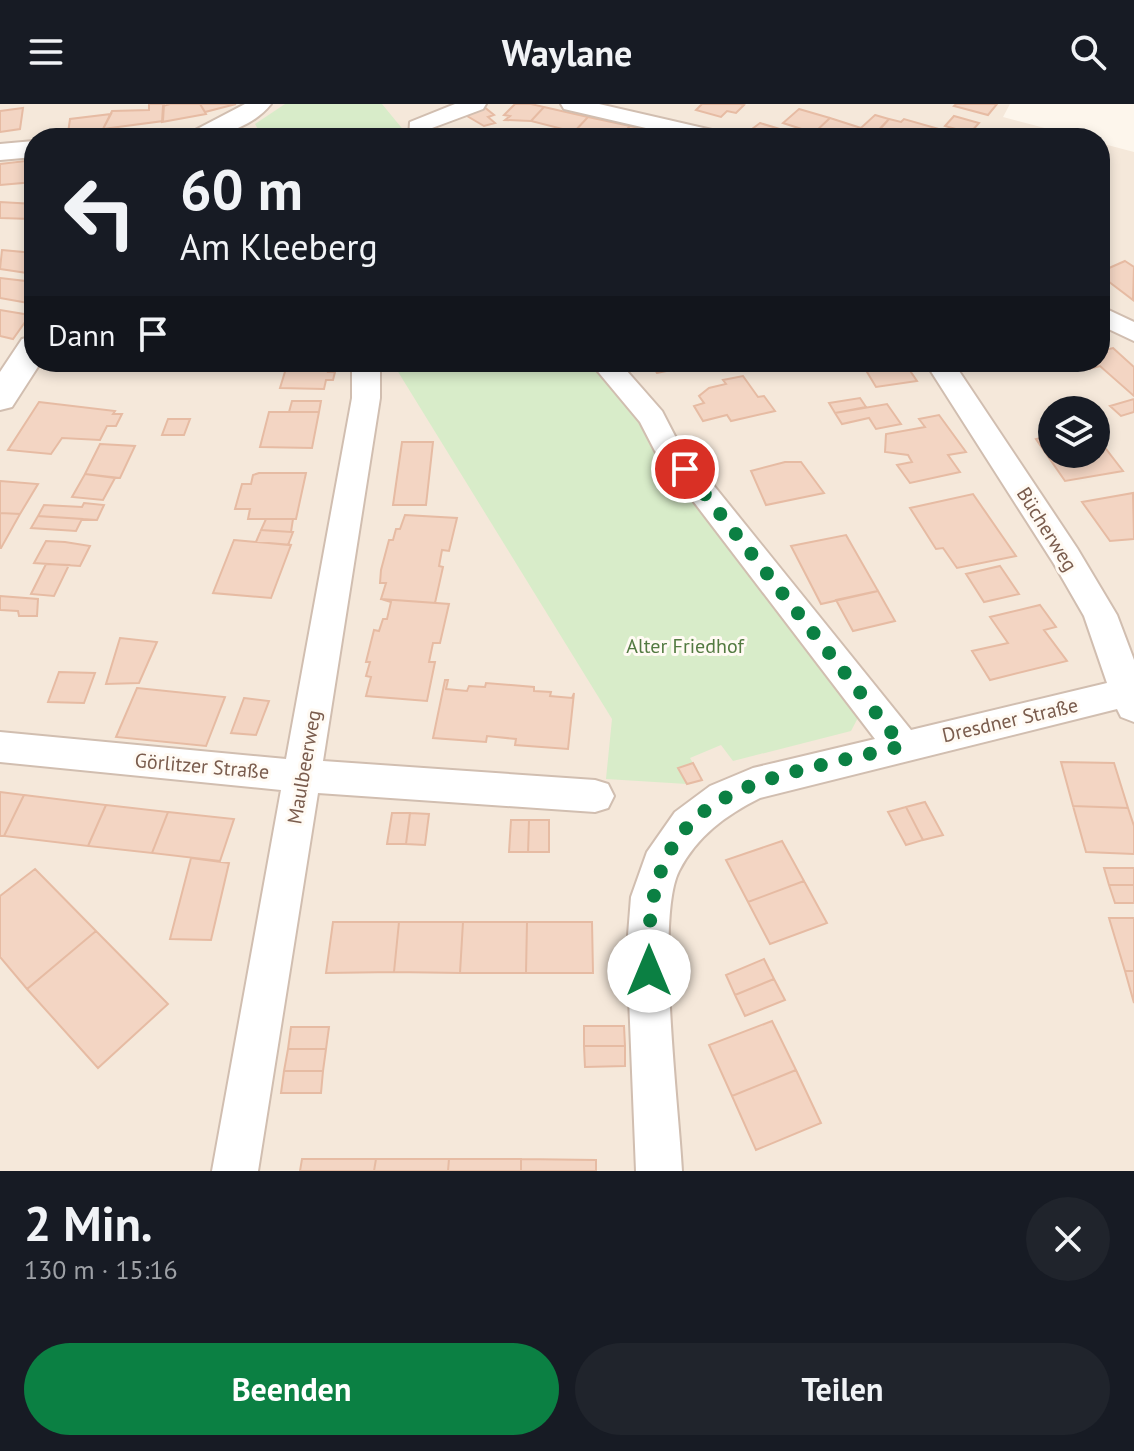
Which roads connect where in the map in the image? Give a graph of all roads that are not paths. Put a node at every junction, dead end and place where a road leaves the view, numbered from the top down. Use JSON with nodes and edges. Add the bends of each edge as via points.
{"nodes":[{"id":1,"x":260,"y":104,"type":"edge"},
{"id":2,"x":475,"y":104,"type":"edge"},
{"id":3,"x":572,"y":104,"type":"edge"},
{"id":4,"x":641,"y":111,"type":"edge"},
{"id":5,"x":242,"y":128,"type":"edge"},
{"id":6,"x":418,"y":128,"type":"edge"},
{"id":7,"x":689,"y":128,"type":"edge"},
{"id":8,"x":24,"y":150,"type":"edge"},
{"id":9,"x":0,"y":152,"type":"edge"},
{"id":10,"x":1110,"y":320,"type":"edge"},
{"id":11,"x":1134,"y":333,"type":"edge"},
{"id":12,"x":24,"y":362,"type":"edge"},
{"id":13,"x":366,"y":372,"type":"edge"},
{"id":14,"x":613,"y":372,"type":"edge"},
{"id":15,"x":946,"y":372,"type":"edge"},
{"id":16,"x":0,"y":399,"type":"edge"},
{"id":17,"x":1131,"y":700,"type":"edge"},
{"id":18,"x":902,"y":746,"type":"junction"},
{"id":19,"x":0,"y":747,"type":"edge"},
{"id":20,"x":303,"y":776,"type":"junction"},
{"id":21,"x":595,"y":796,"type":"dead end"},
{"id":22,"x":235,"y":1171,"type":"edge"},
{"id":23,"x":659,"y":1171,"type":"edge"}],
"edges":[{"from":1,"to":5,"type":"street"},
{"from":2,"to":6,"type":"street"},
{"from":3,"to":4,"type":"street"},
{"from":4,"to":7,"type":"street"},
{"from":8,"to":9,"type":"street"},
{"from":10,"to":11,"type":"street"},
{"from":12,"to":16,"type":"street"},
{"from":13,"to":20,"type":"street","name":"Maulbeerweg","via":[[366,398]]},
{"from":14,"to":18,"type":"street"},
{"from":15,"to":17,"type":"street","name":"Bücherweg","via":[[1100,615]]},
{"from":17,"to":18,"type":"street","name":"Dresdner Straße"},
{"from":18,"to":23,"type":"street","name":"Dresdner Straße","via":[[753,784],[723,798],[689,824],[661,865],[651,897],[648,948]]},
{"from":19,"to":20,"type":"street","name":"Görlitzer Straße"},
{"from":20,"to":21,"type":"street","name":"Görlitzer Straße"},
{"from":20,"to":22,"type":"street","name":"Maulbeerweg"}]}
